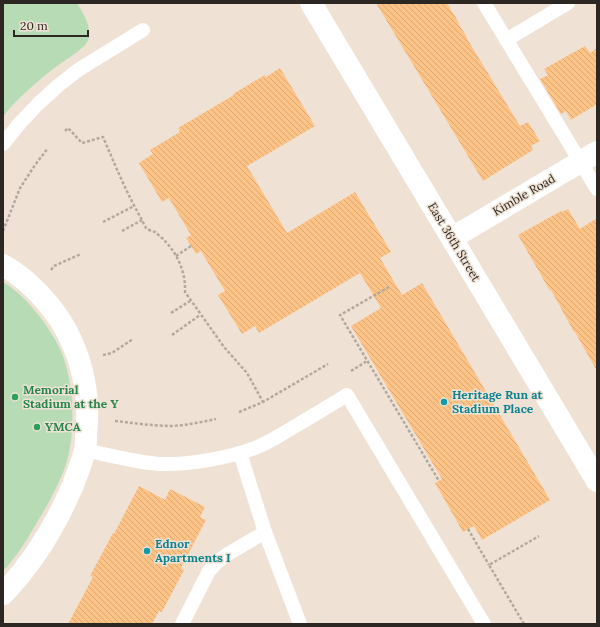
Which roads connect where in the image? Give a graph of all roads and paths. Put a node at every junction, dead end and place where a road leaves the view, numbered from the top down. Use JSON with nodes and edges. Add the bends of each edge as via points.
{"nodes":[{"id":1,"x":311,"y":3,"type":"edge"},
{"id":2,"x":484,"y":3,"type":"edge"},
{"id":3,"x":568,"y":3,"type":"edge"},
{"id":4,"x":143,"y":30,"type":"dead end"},
{"id":5,"x":506,"y":40,"type":"junction"},
{"id":6,"x":65,"y":131,"type":"dead end"},
{"id":7,"x":3,"y":144,"type":"edge"},
{"id":8,"x":48,"y":148,"type":"dead end"},
{"id":9,"x":589,"y":157,"type":"edge"},
{"id":10,"x":597,"y":189,"type":"edge"},
{"id":11,"x":134,"y":206,"type":"junction"},
{"id":12,"x":142,"y":220,"type":"junction"},
{"id":13,"x":103,"y":222,"type":"dead end"},
{"id":14,"x":3,"y":231,"type":"edge"},
{"id":15,"x":122,"y":231,"type":"dead end"},
{"id":16,"x":452,"y":238,"type":"junction"},
{"id":17,"x":191,"y":246,"type":"dead end"},
{"id":18,"x":81,"y":254,"type":"dead end"},
{"id":19,"x":176,"y":256,"type":"junction"},
{"id":20,"x":3,"y":266,"type":"edge"},
{"id":21,"x":51,"y":270,"type":"dead end"},
{"id":22,"x":389,"y":288,"type":"dead end"},
{"id":23,"x":190,"y":301,"type":"junction"},
{"id":24,"x":171,"y":313,"type":"dead end"},
{"id":25,"x":200,"y":315,"type":"junction"},
{"id":26,"x":172,"y":335,"type":"dead end"},
{"id":27,"x":133,"y":339,"type":"dead end"},
{"id":28,"x":103,"y":355,"type":"dead end"},
{"id":29,"x":367,"y":361,"type":"junction"},
{"id":30,"x":328,"y":364,"type":"dead end"},
{"id":31,"x":351,"y":371,"type":"dead end"},
{"id":32,"x":263,"y":402,"type":"junction"},
{"id":33,"x":239,"y":412,"type":"dead end"},
{"id":34,"x":216,"y":419,"type":"dead end"},
{"id":35,"x":115,"y":421,"type":"dead end"},
{"id":36,"x":85,"y":450,"type":"junction"},
{"id":37,"x":240,"y":453,"type":"junction"},
{"id":38,"x":597,"y":479,"type":"edge"},
{"id":39,"x":439,"y":481,"type":"dead end"},
{"id":40,"x":468,"y":529,"type":"dead end"},
{"id":41,"x":265,"y":532,"type":"junction"},
{"id":42,"x":539,"y":536,"type":"dead end"},
{"id":43,"x":489,"y":565,"type":"junction"},
{"id":44,"x":3,"y":594,"type":"edge"},
{"id":45,"x":182,"y":624,"type":"edge"},
{"id":46,"x":300,"y":624,"type":"edge"},
{"id":47,"x":484,"y":624,"type":"edge"},
{"id":48,"x":524,"y":624,"type":"edge"}],
"edges":[{"from":1,"to":16,"type":"street","name":"East 36th Street"},
{"from":2,"to":5,"type":"lane"},
{"from":3,"to":5,"type":"lane"},
{"from":4,"to":7,"type":"lane","via":[[78,70],[59,85],[20,123]]},
{"from":5,"to":9,"type":"lane"},
{"from":6,"to":11,"type":"path","via":[[68,128],[82,143],[103,137]]},
{"from":8,"to":14,"type":"path","via":[[20,188]]},
{"from":9,"to":10,"type":"lane"},
{"from":9,"to":16,"type":"street","name":"Kimble Road"},
{"from":11,"to":12,"type":"path"},
{"from":11,"to":13,"type":"path"},
{"from":12,"to":15,"type":"path"},
{"from":12,"to":19,"type":"path","via":[[147,229],[155,232],[169,244]]},
{"from":16,"to":38,"type":"street","name":"East 36th Street"},
{"from":17,"to":19,"type":"path"},
{"from":18,"to":21,"type":"path","via":[[54,266]]},
{"from":19,"to":23,"type":"path","via":[[184,275],[185,292]]},
{"from":20,"to":36,"type":"street","via":[[38,292],[59,317],[72,342],[82,370],[87,400]]},
{"from":22,"to":29,"type":"path","via":[[340,316]]},
{"from":23,"to":24,"type":"path"},
{"from":23,"to":25,"type":"path"},
{"from":25,"to":26,"type":"path"},
{"from":25,"to":32,"type":"path","via":[[247,373]]},
{"from":27,"to":28,"type":"path","via":[[112,353]]},
{"from":29,"to":31,"type":"path"},
{"from":29,"to":39,"type":"path"},
{"from":30,"to":32,"type":"path"},
{"from":32,"to":33,"type":"path"},
{"from":34,"to":35,"type":"path","via":[[175,426]]},
{"from":36,"to":37,"type":"lane","via":[[161,464],[192,462]]},
{"from":36,"to":44,"type":"street","via":[[77,475],[52,528],[38,551]]},
{"from":37,"to":41,"type":"lane"},
{"from":37,"to":47,"type":"lane","via":[[272,440],[347,395]]},
{"from":40,"to":43,"type":"path"},
{"from":41,"to":45,"type":"lane","via":[[217,562],[209,571]]},
{"from":41,"to":46,"type":"lane"},
{"from":42,"to":43,"type":"path"},
{"from":43,"to":48,"type":"path"}]}
